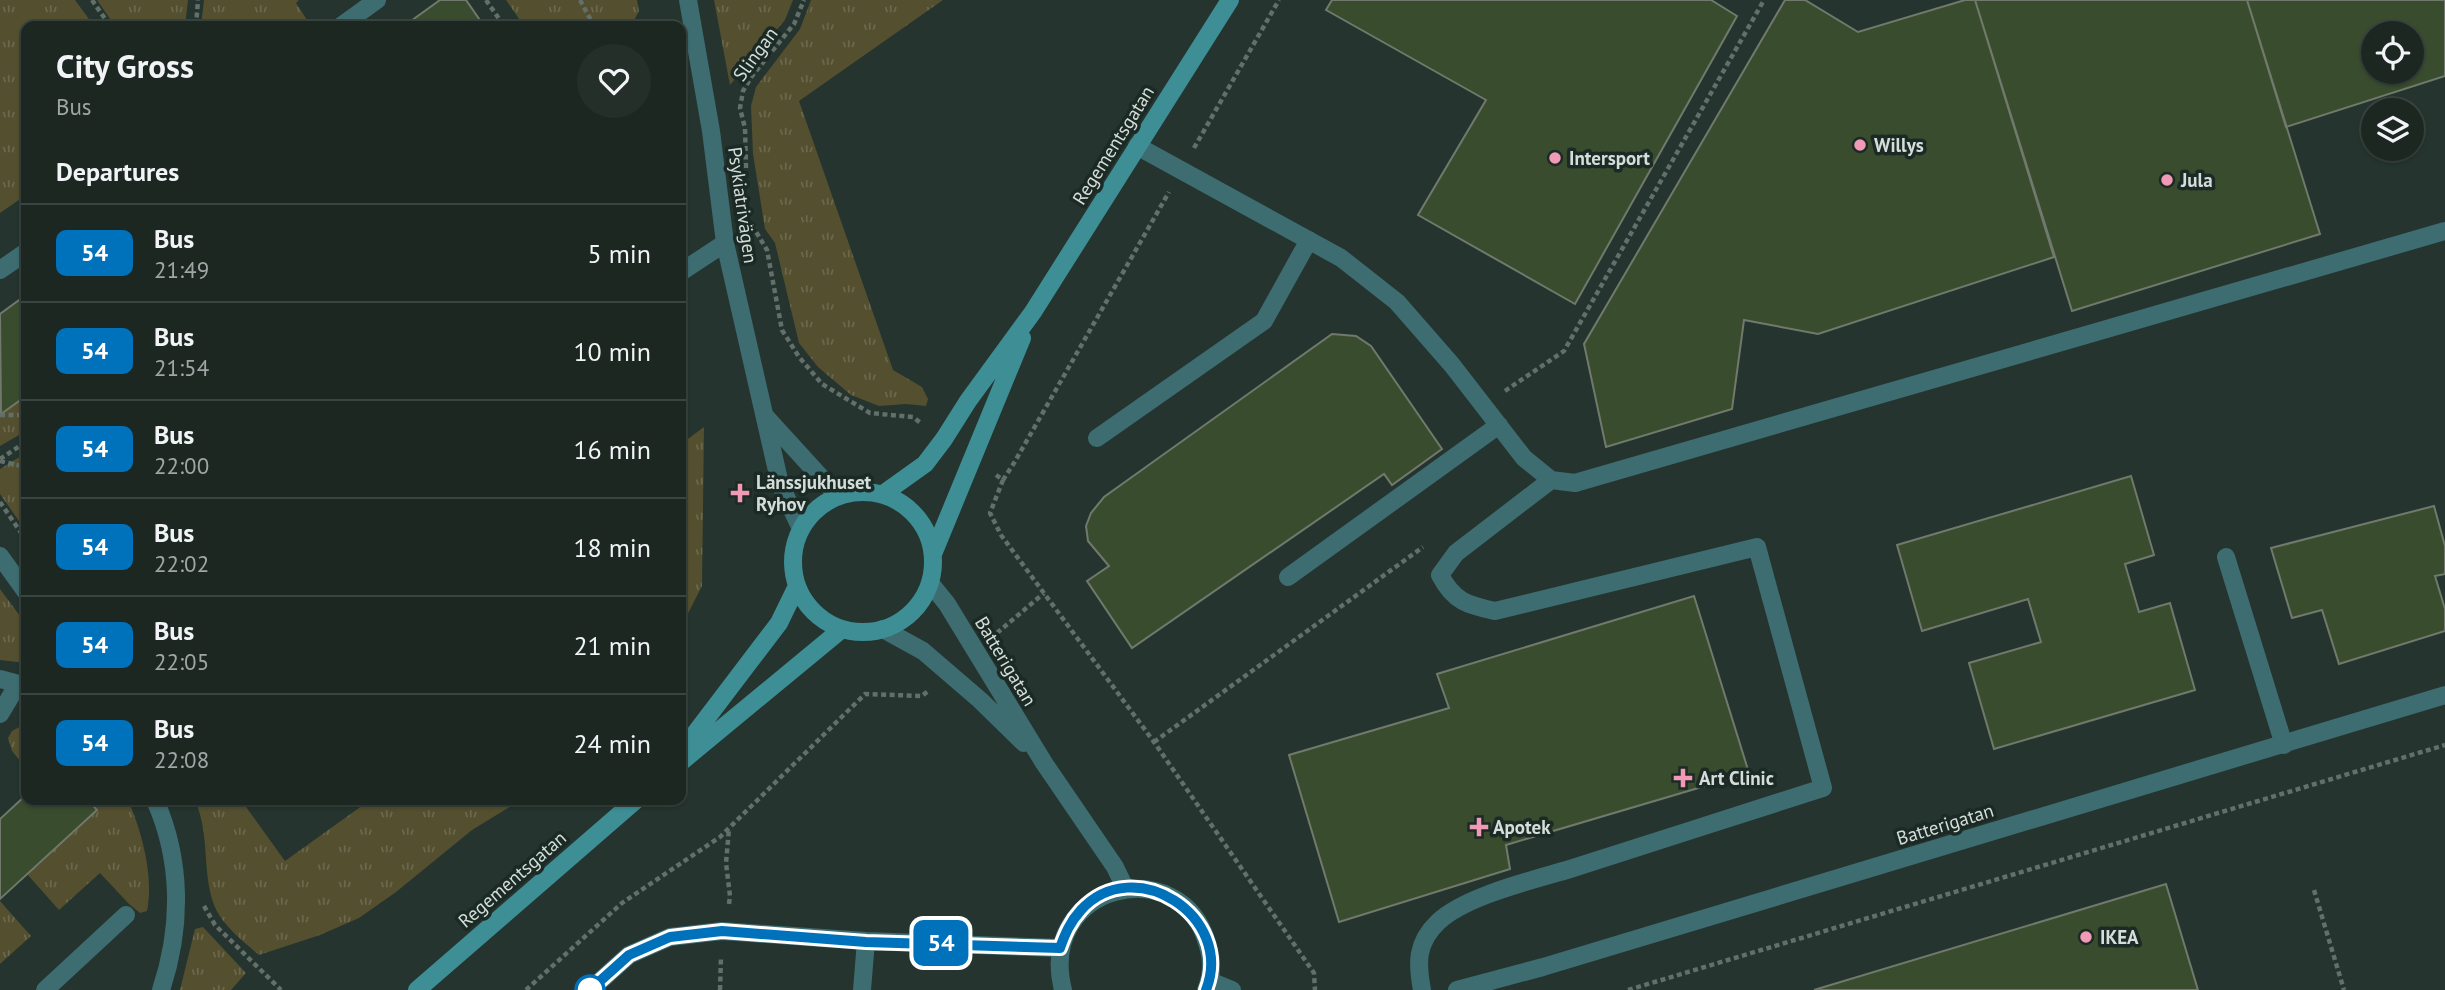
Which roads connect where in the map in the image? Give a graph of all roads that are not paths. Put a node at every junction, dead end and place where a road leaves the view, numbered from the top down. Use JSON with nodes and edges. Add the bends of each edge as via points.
{"nodes":[{"id":1,"x":377,"y":0,"type":"edge"},
{"id":2,"x":688,"y":0,"type":"edge"},
{"id":3,"x":1230,"y":0,"type":"edge"},
{"id":4,"x":348,"y":21,"type":"edge"},
{"id":5,"x":1138,"y":146,"type":"junction"},
{"id":6,"x":2445,"y":231,"type":"edge"},
{"id":7,"x":1310,"y":240,"type":"junction"},
{"id":8,"x":725,"y":243,"type":"junction"},
{"id":9,"x":21,"y":255,"type":"edge"},
{"id":10,"x":686,"y":269,"type":"edge"},
{"id":11,"x":0,"y":270,"type":"edge"},
{"id":12,"x":1033,"y":312,"type":"junction"},
{"id":13,"x":764,"y":415,"type":"junction"},
{"id":14,"x":1499,"y":425,"type":"junction"},
{"id":15,"x":1097,"y":438,"type":"dead end"},
{"id":16,"x":1551,"y":480,"type":"junction"},
{"id":17,"x":883,"y":494,"type":"junction"},
{"id":18,"x":838,"y":496,"type":"junction"},
{"id":19,"x":801,"y":529,"type":"junction"},
{"id":20,"x":933,"y":554,"type":"junction"},
{"id":21,"x":0,"y":556,"type":"edge"},
{"id":22,"x":2226,"y":557,"type":"dead end"},
{"id":23,"x":1288,"y":577,"type":"dead end"},
{"id":24,"x":930,"y":583,"type":"junction"},
{"id":25,"x":21,"y":585,"type":"edge"},
{"id":26,"x":797,"y":586,"type":"junction"},
{"id":27,"x":842,"y":629,"type":"junction"},
{"id":28,"x":883,"y":629,"type":"junction"},
{"id":29,"x":0,"y":679,"type":"edge"},
{"id":30,"x":21,"y":685,"type":"edge"},
{"id":31,"x":21,"y":686,"type":"edge"},
{"id":32,"x":2445,"y":695,"type":"edge"},
{"id":33,"x":0,"y":714,"type":"edge"},
{"id":34,"x":686,"y":745,"type":"edge"},
{"id":35,"x":2284,"y":745,"type":"junction"},
{"id":36,"x":686,"y":758,"type":"edge"},
{"id":37,"x":1044,"y":763,"type":"junction"},
{"id":38,"x":157,"y":805,"type":"edge"},
{"id":39,"x":630,"y":805,"type":"edge"},
{"id":40,"x":1125,"y":888,"type":"junction"},
{"id":41,"x":126,"y":915,"type":"dead end"},
{"id":42,"x":866,"y":942,"type":"junction"},
{"id":43,"x":1060,"y":948,"type":"junction"},
{"id":44,"x":1208,"y":986,"type":"edge"},
{"id":45,"x":45,"y":990,"type":"edge"},
{"id":46,"x":161,"y":990,"type":"edge"},
{"id":47,"x":417,"y":990,"type":"edge"},
{"id":48,"x":590,"y":990,"type":"edge"},
{"id":49,"x":862,"y":990,"type":"edge"},
{"id":50,"x":1063,"y":990,"type":"edge"},
{"id":51,"x":1232,"y":990,"type":"edge"},
{"id":52,"x":1422,"y":990,"type":"edge"},
{"id":53,"x":1457,"y":990,"type":"edge"}],
"edges":[{"from":1,"to":4,"type":"street"},
{"from":2,"to":8,"type":"street","name":"Psykiatrivägen"},
{"from":3,"to":5,"type":"street","name":"Regementsgatan"},
{"from":5,"to":7,"type":"street"},
{"from":5,"to":12,"type":"street","name":"Regementsgatan"},
{"from":6,"to":16,"type":"street","via":[[1575,483]]},
{"from":7,"to":14,"type":"street","via":[[1397,302]]},
{"from":7,"to":15,"type":"street","via":[[1264,321]]},
{"from":8,"to":10,"type":"street"},
{"from":8,"to":13,"type":"street","name":"Psykiatrivägen"},
{"from":9,"to":11,"type":"street"},
{"from":12,"to":17,"type":"street","name":"Regementsgatan","via":[[925,464]]},
{"from":12,"to":20,"type":"street","name":"Regementsgatan"},
{"from":13,"to":18,"type":"street","name":"Psykiatrivägen"},
{"from":13,"to":19,"type":"street","name":"Psykiatrivägen","via":[[780,484]]},
{"from":14,"to":16,"type":"street","via":[[1524,458]]},
{"from":14,"to":23,"type":"street"},
{"from":16,"to":52,"type":"street","via":[[1456,553],[1440,575],[1446,587],[1467,605],[1495,611],[1757,547],[1823,788],[1455,910],[1437,922],[1423,941],[1417,960]]},
{"from":17,"to":18,"type":"street"},
{"from":17,"to":20,"type":"street","via":[[917,517]]},
{"from":18,"to":19,"type":"street","via":[[810,515]]},
{"from":19,"to":26,"type":"street","via":[[794,548]]},
{"from":20,"to":24,"type":"street"},
{"from":21,"to":25,"type":"street"},
{"from":22,"to":35,"type":"street"},
{"from":24,"to":28,"type":"street","via":[[920,604],[903,620]]},
{"from":24,"to":37,"type":"street","name":"Batterigatan"},
{"from":26,"to":27,"type":"street","via":[[807,605]]},
{"from":26,"to":34,"type":"street","via":[[779,623]]},
{"from":27,"to":28,"type":"street"},
{"from":27,"to":36,"type":"street"},
{"from":28,"to":37,"type":"street","name":"Batterigatan","via":[[923,651],[950,673]]},
{"from":29,"to":30,"type":"street"},
{"from":31,"to":33,"type":"street"},
{"from":32,"to":35,"type":"street","name":"Batterigatan"},
{"from":35,"to":53,"type":"street","name":"Batterigatan"},
{"from":37,"to":40,"type":"street","name":"Batterigatan"},
{"from":38,"to":46,"type":"street","via":[[177,880],[174,940]]},
{"from":39,"to":47,"type":"street","name":"Regementsgatan"},
{"from":40,"to":43,"type":"street","via":[[1083,908]]},
{"from":40,"to":44,"type":"street","via":[[1172,898],[1192,913],[1205,934],[1211,957]]},
{"from":41,"to":45,"type":"street"},
{"from":42,"to":43,"type":"street"},
{"from":42,"to":48,"type":"street","via":[[722,931],[670,937],[629,955]]},
{"from":42,"to":49,"type":"street"},
{"from":43,"to":50,"type":"street","via":[[1058,971]]},
{"from":44,"to":51,"type":"street"}]}
